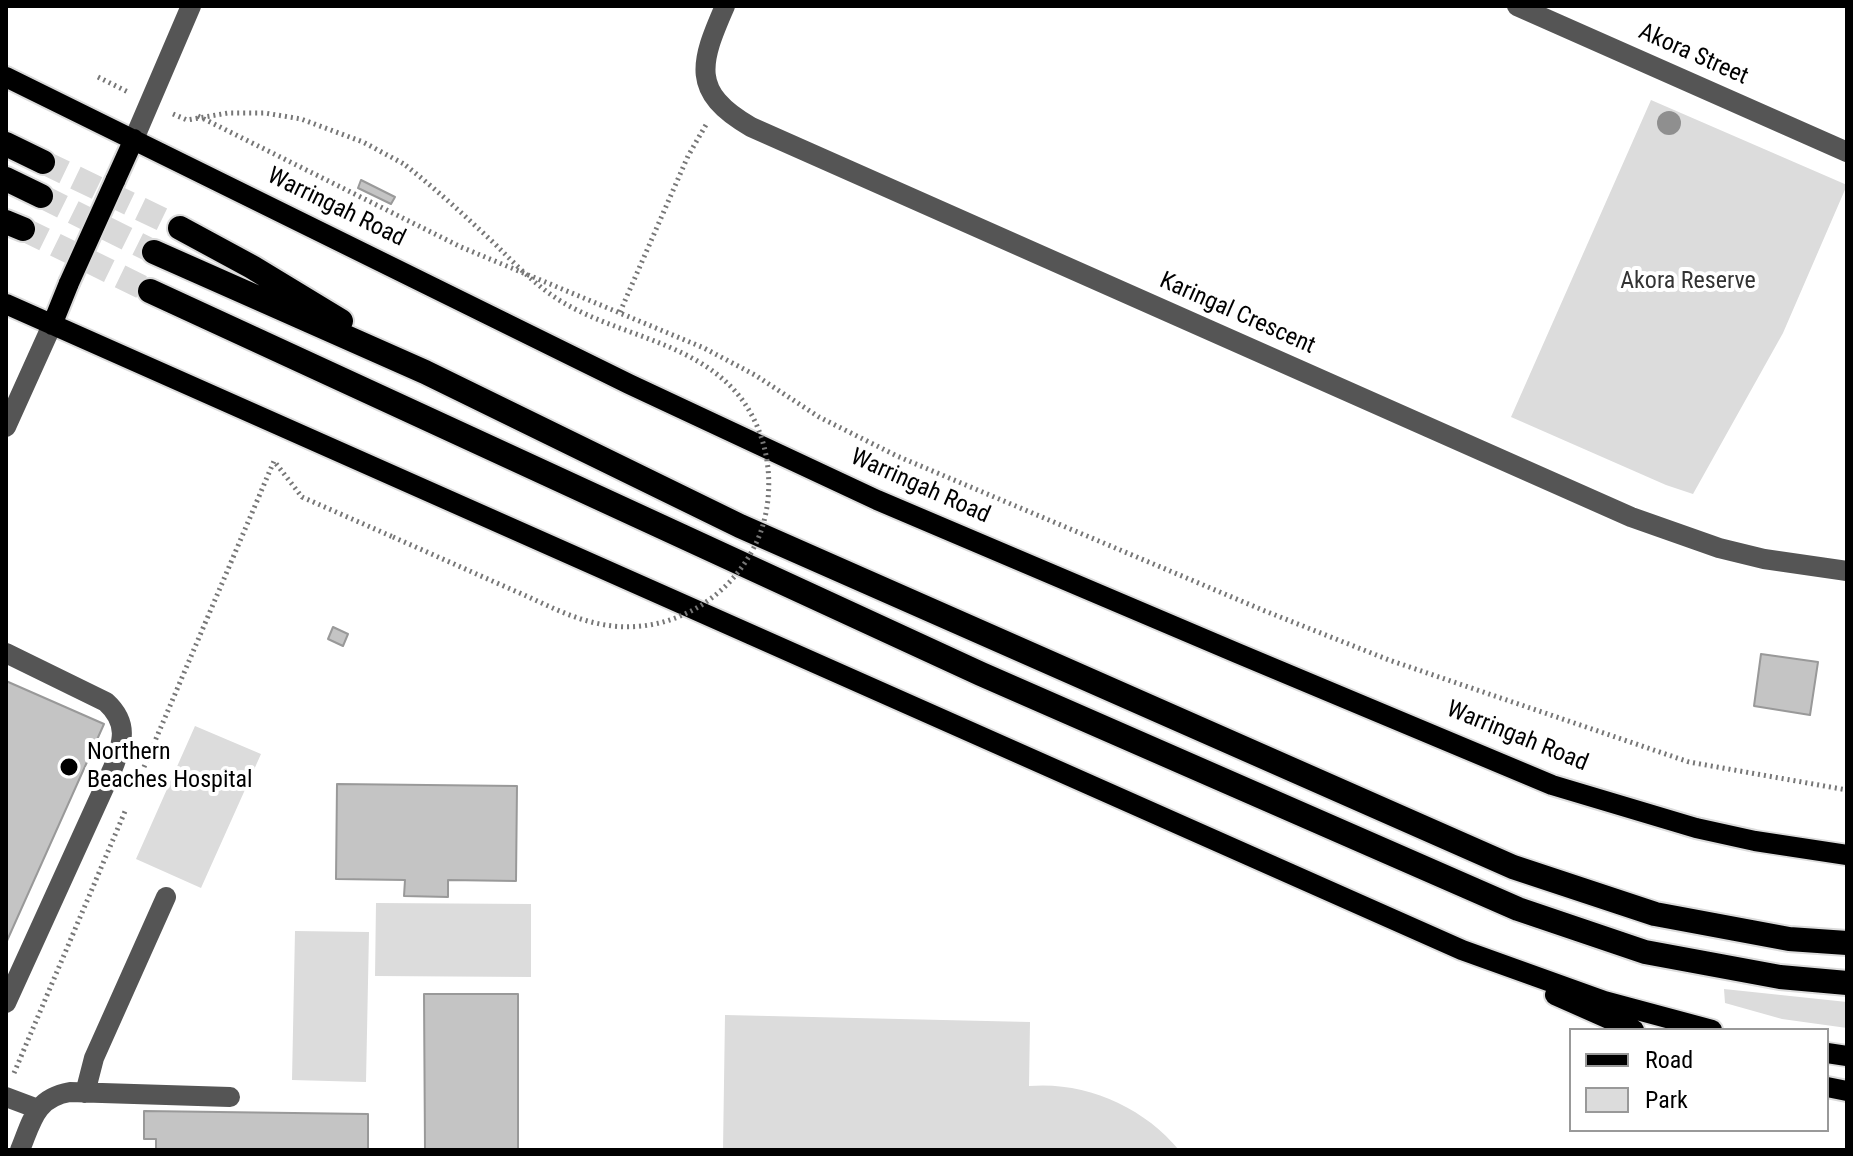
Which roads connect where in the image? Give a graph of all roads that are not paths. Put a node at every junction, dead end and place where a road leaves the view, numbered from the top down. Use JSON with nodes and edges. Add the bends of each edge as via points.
{"nodes":[{"id":1,"x":191,"y":6,"type":"edge"},
{"id":2,"x":725,"y":6,"type":"edge"},
{"id":3,"x":1517,"y":6,"type":"edge"},
{"id":4,"x":6,"y":77,"type":"edge"},
{"id":5,"x":134,"y":139,"type":"junction"},
{"id":6,"x":6,"y":144,"type":"edge"},
{"id":7,"x":1847,"y":152,"type":"edge"},
{"id":8,"x":43,"y":162,"type":"tunnel mouth"},
{"id":9,"x":6,"y":179,"type":"edge"},
{"id":10,"x":41,"y":196,"type":"tunnel mouth"},
{"id":11,"x":180,"y":228,"type":"tunnel mouth"},
{"id":12,"x":154,"y":252,"type":"tunnel mouth"},
{"id":13,"x":150,"y":291,"type":"tunnel mouth"},
{"id":14,"x":6,"y":304,"type":"edge"},
{"id":15,"x":52,"y":325,"type":"junction"},
{"id":16,"x":425,"y":372,"type":"junction"},
{"id":17,"x":6,"y":427,"type":"edge"},
{"id":18,"x":1847,"y":571,"type":"edge"},
{"id":19,"x":6,"y":653,"type":"edge"},
{"id":20,"x":1847,"y":855,"type":"edge"},
{"id":21,"x":166,"y":897,"type":"dead end"},
{"id":22,"x":1847,"y":943,"type":"edge"},
{"id":23,"x":1462,"y":950,"type":"junction"},
{"id":24,"x":1847,"y":983,"type":"edge"},
{"id":25,"x":6,"y":1003,"type":"edge"},
{"id":26,"x":1629,"y":1028,"type":"edge"},
{"id":27,"x":1705,"y":1028,"type":"edge"},
{"id":28,"x":85,"y":1093,"type":"junction"},
{"id":29,"x":6,"y":1097,"type":"edge"},
{"id":30,"x":230,"y":1097,"type":"dead end"},
{"id":31,"x":38,"y":1109,"type":"junction"},
{"id":32,"x":20,"y":1150,"type":"edge"}],
"edges":[{"from":1,"to":5,"type":"street"},
{"from":2,"to":18,"type":"street","name":"Karingal Crescent","via":[[705,57],[706,74],[718,104],[751,127],[1631,517],[1719,548]]},
{"from":3,"to":7,"type":"street","name":"Akora Street"},
{"from":4,"to":5,"type":"main road","name":"Warringah Road"},
{"from":5,"to":15,"type":"main road","bridge":true},
{"from":5,"to":20,"type":"main road","name":"Warringah Road","via":[[629,384],[877,500],[1552,785],[1696,828]]},
{"from":6,"to":8,"type":"highway"},
{"from":9,"to":10,"type":"highway"},
{"from":11,"to":16,"type":"highway"},
{"from":12,"to":16,"type":"highway"},
{"from":13,"to":24,"type":"highway","via":[[981,674],[1518,909],[1645,952],[1780,977]]},
{"from":14,"to":15,"type":"main road"},
{"from":15,"to":17,"type":"street"},
{"from":15,"to":23,"type":"main road"},
{"from":16,"to":22,"type":"highway","via":[[740,526],[1513,867],[1655,914],[1789,939]]},
{"from":19,"to":25,"type":"street","via":[[106,702],[122,723],[113,768]]},
{"from":21,"to":28,"type":"street","via":[[94,1058]]},
{"from":23,"to":26,"type":"main road"},
{"from":23,"to":27,"type":"main road","via":[[1604,1001]]},
{"from":28,"to":30,"type":"street"},
{"from":28,"to":31,"type":"street","via":[[58,1094]]},
{"from":29,"to":31,"type":"street"},
{"from":31,"to":32,"type":"street"}]}
